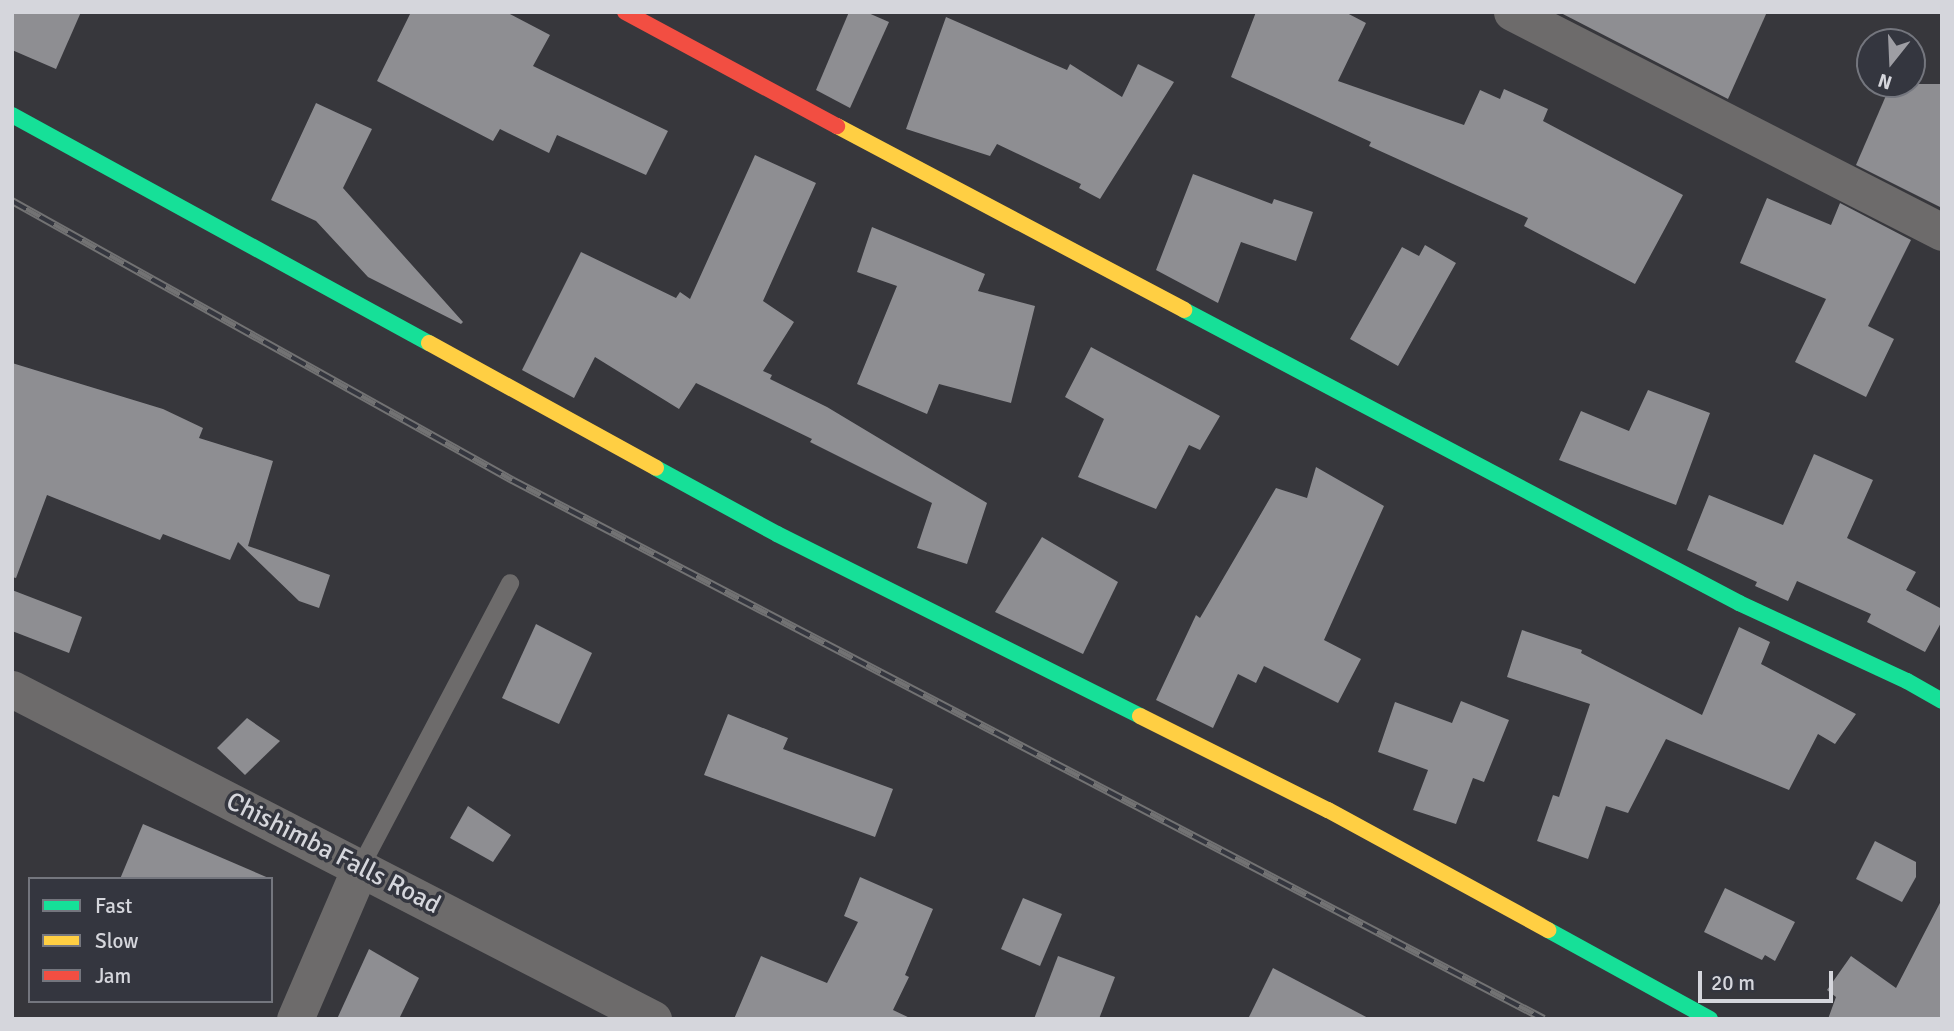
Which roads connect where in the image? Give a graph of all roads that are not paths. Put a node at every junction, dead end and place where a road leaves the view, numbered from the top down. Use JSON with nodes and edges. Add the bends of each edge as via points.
{"nodes":[{"id":1,"x":625,"y":12,"type":"edge"},
{"id":2,"x":1511,"y":12,"type":"edge"},
{"id":3,"x":12,"y":115,"type":"edge"},
{"id":4,"x":1942,"y":232,"type":"edge"},
{"id":5,"x":510,"y":583,"type":"dead end"},
{"id":6,"x":12,"y":689,"type":"edge"},
{"id":7,"x":1942,"y":701,"type":"edge"},
{"id":8,"x":360,"y":868,"type":"junction"},
{"id":9,"x":295,"y":1019,"type":"edge"},
{"id":10,"x":653,"y":1019,"type":"edge"},
{"id":11,"x":1710,"y":1019,"type":"edge"}],
"edges":[{"from":1,"to":7,"type":"street","via":[[1739,603]]},
{"from":2,"to":4,"type":"street"},
{"from":3,"to":11,"type":"street","via":[[777,534],[1328,810]]},
{"from":5,"to":8,"type":"lane"},
{"from":6,"to":8,"type":"street","name":"Chishimba Falls Road"},
{"from":8,"to":9,"type":"street"},
{"from":8,"to":10,"type":"street","name":"Chishimba Falls Road"}]}
